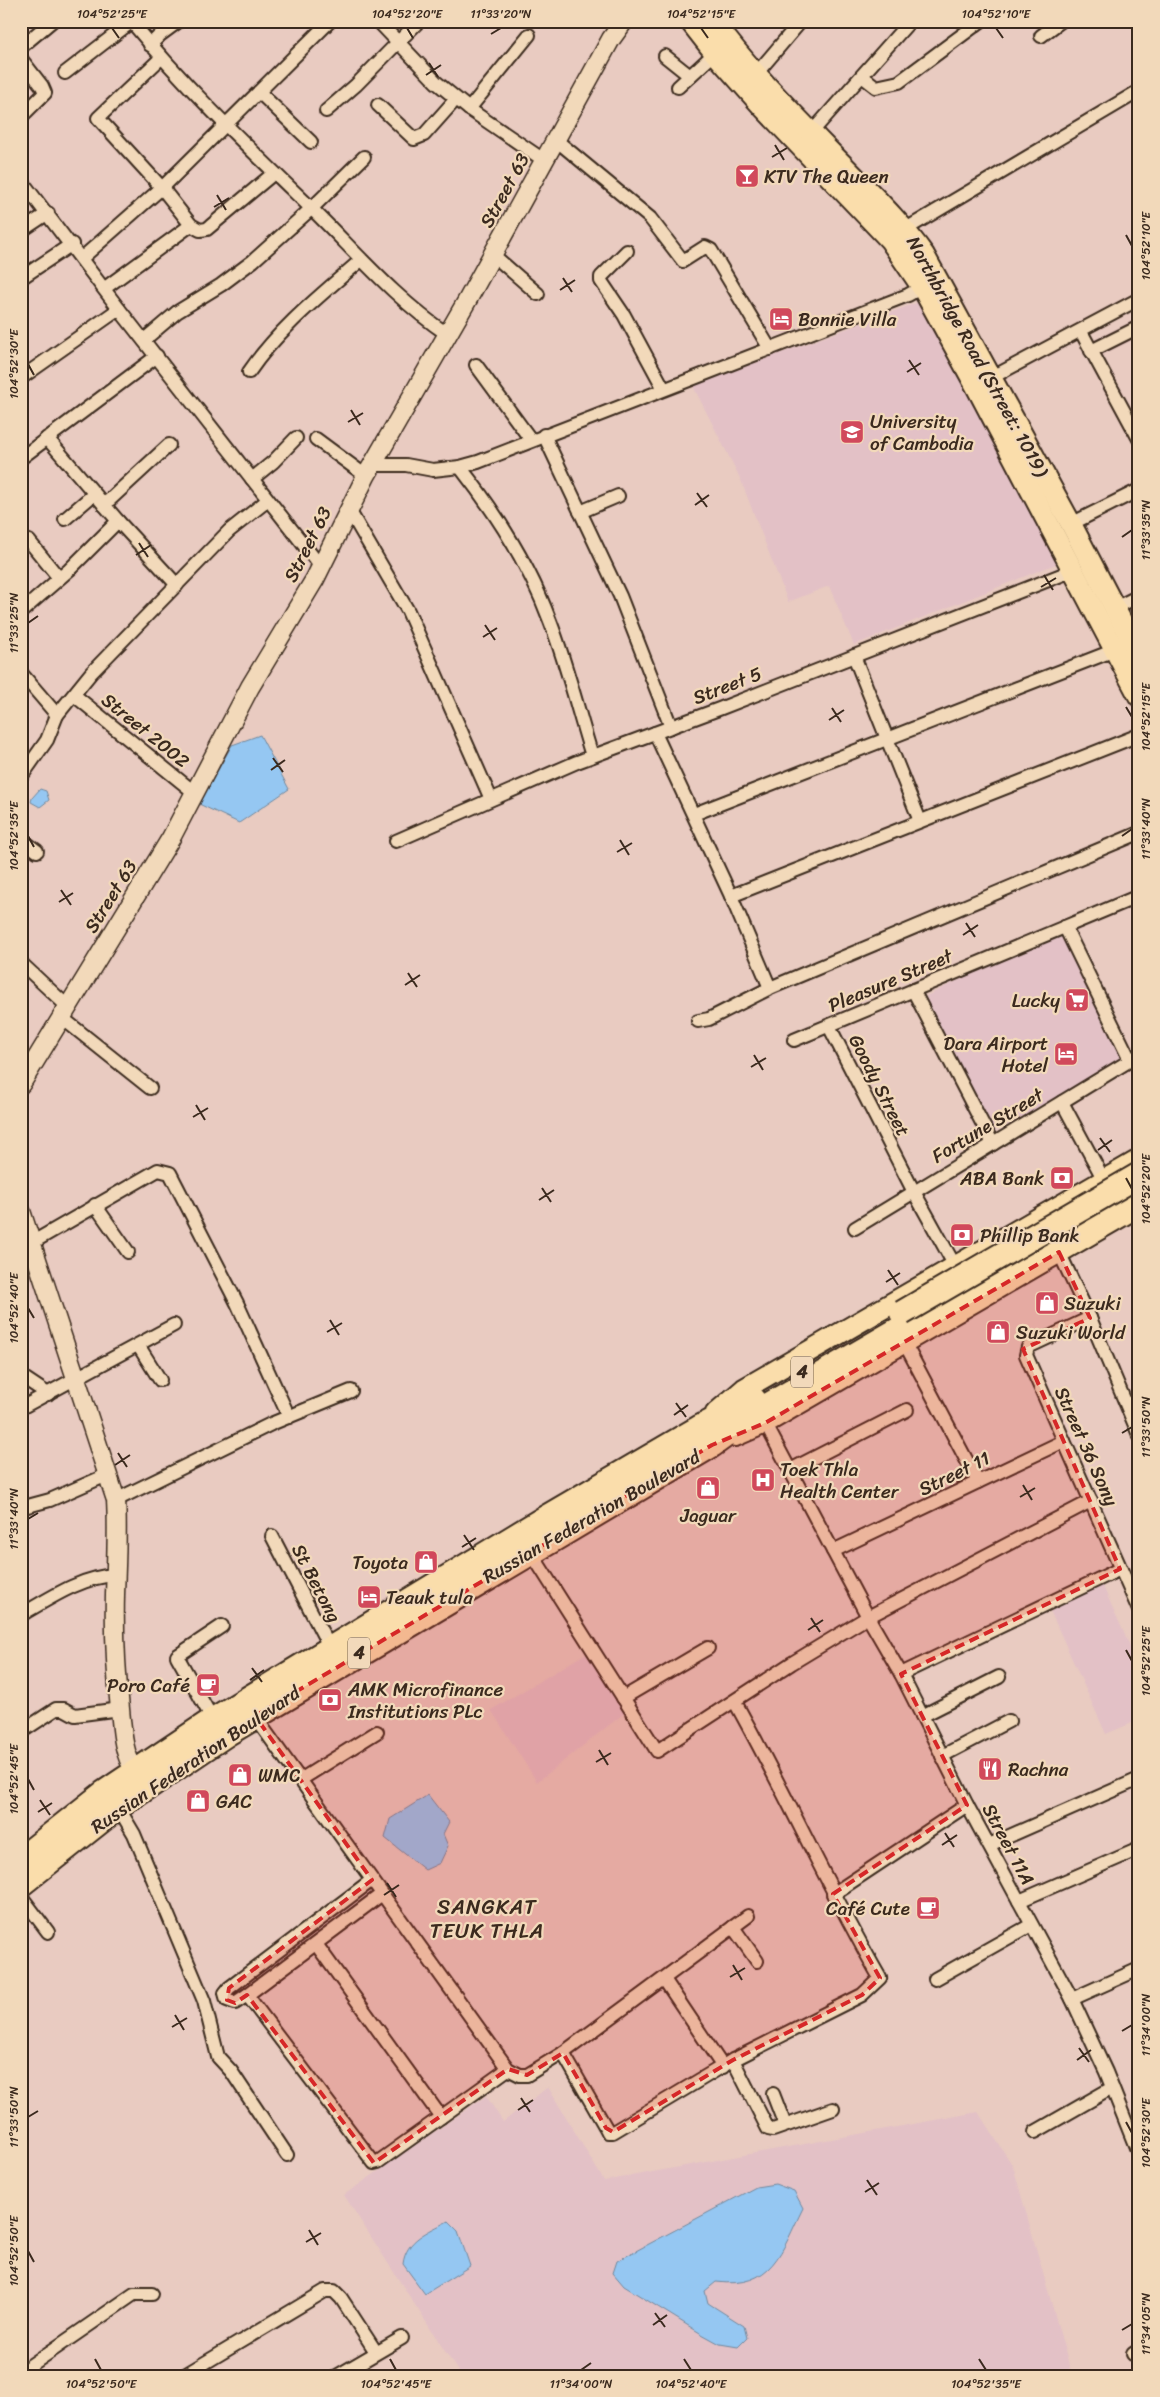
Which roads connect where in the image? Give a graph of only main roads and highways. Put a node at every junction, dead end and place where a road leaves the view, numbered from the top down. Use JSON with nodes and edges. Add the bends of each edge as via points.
{"nodes":[{"id":1,"x":690,"y":21,"type":"edge"},
{"id":2,"x":713,"y":21,"type":"edge"},
{"id":3,"x":984,"y":382,"type":"junction"},
{"id":4,"x":1139,"y":655,"type":"edge"},
{"id":5,"x":1139,"y":696,"type":"edge"},
{"id":6,"x":1139,"y":1160,"type":"edge"},
{"id":7,"x":1120,"y":1176,"type":"edge"},
{"id":8,"x":1139,"y":1181,"type":"edge"},
{"id":9,"x":1138,"y":1201,"type":"edge"},
{"id":10,"x":905,"y":1326,"type":"junction"},
{"id":11,"x":706,"y":1436,"type":"junction"},
{"id":12,"x":250,"y":1708,"type":"junction"},
{"id":13,"x":21,"y":1859,"type":"edge"},
{"id":14,"x":21,"y":1884,"type":"edge"}],
"edges":[{"from":1,"to":3,"type":"main road","name":"Northbridge Road (Street: 1019)","via":[[796,142],[890,240]]},
{"from":2,"to":3,"type":"main road","name":"Northbridge Road (Street: 1019)","via":[[756,74],[906,229],[939,280]]},
{"from":3,"to":4,"type":"main road","name":"Northbridge Road (Street: 1019)","via":[[1072,524]]},
{"from":3,"to":5,"type":"main road","name":"Northbridge Road (Street: 1019)","via":[[1074,570]]},
{"from":6,"to":7,"type":"main road","name":"Russian Federation Boulevard"},
{"from":7,"to":8,"type":"main road","via":[[1131,1174]]},
{"from":7,"to":10,"type":"highway","number":"4","bridge":true},
{"from":7,"to":11,"type":"main road","name":"Russian Federation Boulevard","via":[[956,1266],[744,1390]]},
{"from":9,"to":10,"type":"highway","number":"4"},
{"from":9,"to":10,"type":"main road","name":"Russian Federation Boulevard","via":[[1059,1252]]},
{"from":10,"to":11,"type":"highway","name":"Russian Federation Boulevard","number":"4","via":[[752,1401]]},
{"from":10,"to":11,"type":"main road","name":"Russian Federation Boulevard","via":[[765,1423]]},
{"from":11,"to":12,"type":"highway","name":"Russian Federation Boulevard","number":"4","via":[[530,1551]]},
{"from":11,"to":12,"type":"highway","name":"Russian Federation Boulevard","number":"4","via":[[330,1648]]},
{"from":12,"to":13,"type":"highway","name":"Russian Federation Boulevard","number":"4","via":[[213,1720],[135,1771]]},
{"from":12,"to":14,"type":"highway","name":"Russian Federation Boulevard","number":"4"}]}
